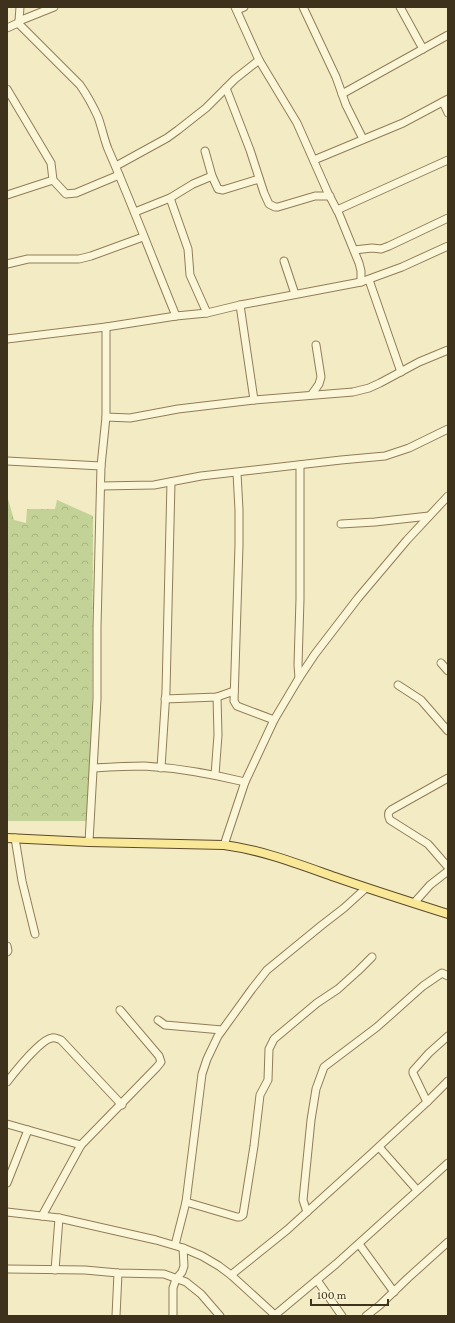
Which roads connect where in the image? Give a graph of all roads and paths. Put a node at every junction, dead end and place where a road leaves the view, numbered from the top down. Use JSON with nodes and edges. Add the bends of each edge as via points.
{"nodes":[{"id":1,"x":20,"y":7,"type":"edge"},
{"id":2,"x":54,"y":7,"type":"edge"},
{"id":3,"x":244,"y":7,"type":"edge"},
{"id":4,"x":303,"y":7,"type":"edge"},
{"id":5,"x":400,"y":7,"type":"edge"},
{"id":6,"x":236,"y":9,"type":"edge"},
{"id":7,"x":18,"y":22,"type":"junction"},
{"id":8,"x":7,"y":28,"type":"edge"},
{"id":9,"x":448,"y":35,"type":"edge"},
{"id":10,"x":423,"y":49,"type":"junction"},
{"id":11,"x":259,"y":60,"type":"junction"},
{"id":12,"x":226,"y":88,"type":"junction"},
{"id":13,"x":7,"y":89,"type":"edge"},
{"id":14,"x":342,"y":94,"type":"junction"},
{"id":15,"x":446,"y":101,"type":"edge"},
{"id":16,"x":448,"y":113,"type":"edge"},
{"id":17,"x":363,"y":139,"type":"junction"},
{"id":18,"x":205,"y":151,"type":"dead end"},
{"id":19,"x":314,"y":160,"type":"junction"},
{"id":20,"x":448,"y":160,"type":"edge"},
{"id":21,"x":116,"y":166,"type":"junction"},
{"id":22,"x":120,"y":175,"type":"junction"},
{"id":23,"x":212,"y":176,"type":"junction"},
{"id":24,"x":259,"y":179,"type":"junction"},
{"id":25,"x":53,"y":180,"type":"junction"},
{"id":26,"x":7,"y":194,"type":"edge"},
{"id":27,"x":330,"y":196,"type":"junction"},
{"id":28,"x":170,"y":198,"type":"junction"},
{"id":29,"x":337,"y":210,"type":"junction"},
{"id":30,"x":135,"y":212,"type":"junction"},
{"id":31,"x":448,"y":218,"type":"edge"},
{"id":32,"x":143,"y":237,"type":"junction"},
{"id":33,"x":447,"y":249,"type":"edge"},
{"id":34,"x":354,"y":250,"type":"junction"},
{"id":35,"x":284,"y":261,"type":"dead end"},
{"id":36,"x":7,"y":264,"type":"edge"},
{"id":37,"x":369,"y":280,"type":"junction"},
{"id":38,"x":361,"y":282,"type":"junction"},
{"id":39,"x":295,"y":294,"type":"junction"},
{"id":40,"x":240,"y":305,"type":"junction"},
{"id":41,"x":207,"y":313,"type":"junction"},
{"id":42,"x":176,"y":316,"type":"junction"},
{"id":43,"x":106,"y":327,"type":"junction"},
{"id":44,"x":7,"y":339,"type":"edge"},
{"id":45,"x":316,"y":345,"type":"dead end"},
{"id":46,"x":448,"y":350,"type":"edge"},
{"id":47,"x":401,"y":372,"type":"junction"},
{"id":48,"x":312,"y":394,"type":"junction"},
{"id":49,"x":254,"y":400,"type":"junction"},
{"id":50,"x":106,"y":417,"type":"junction"},
{"id":51,"x":448,"y":429,"type":"edge"},
{"id":52,"x":7,"y":461,"type":"edge"},
{"id":53,"x":300,"y":465,"type":"junction"},
{"id":54,"x":101,"y":466,"type":"junction"},
{"id":55,"x":237,"y":473,"type":"junction"},
{"id":56,"x":171,"y":482,"type":"junction"},
{"id":57,"x":101,"y":486,"type":"junction"},
{"id":58,"x":448,"y":496,"type":"edge"},
{"id":59,"x":429,"y":516,"type":"junction"},
{"id":60,"x":341,"y":524,"type":"dead end"},
{"id":61,"x":441,"y":663,"type":"dead end"},
{"id":62,"x":448,"y":671,"type":"edge"},
{"id":63,"x":299,"y":678,"type":"junction"},
{"id":64,"x":398,"y":685,"type":"dead end"},
{"id":65,"x":234,"y":691,"type":"junction"},
{"id":66,"x":217,"y":697,"type":"junction"},
{"id":67,"x":165,"y":699,"type":"junction"},
{"id":68,"x":274,"y":720,"type":"junction"},
{"id":69,"x":448,"y":731,"type":"edge"},
{"id":70,"x":94,"y":768,"type":"junction"},
{"id":71,"x":161,"y":768,"type":"junction"},
{"id":72,"x":215,"y":775,"type":"junction"},
{"id":73,"x":448,"y":778,"type":"edge"},
{"id":74,"x":245,"y":782,"type":"junction"},
{"id":75,"x":11,"y":838,"type":"edge"},
{"id":76,"x":89,"y":842,"type":"junction"},
{"id":77,"x":224,"y":845,"type":"junction"},
{"id":78,"x":448,"y":867,"type":"edge"},
{"id":79,"x":448,"y":871,"type":"edge"},
{"id":80,"x":366,"y":888,"type":"junction"},
{"id":81,"x":414,"y":903,"type":"junction"},
{"id":82,"x":448,"y":914,"type":"edge"},
{"id":83,"x":35,"y":934,"type":"dead end"},
{"id":84,"x":7,"y":946,"type":"edge"},
{"id":85,"x":7,"y":952,"type":"edge"},
{"id":86,"x":372,"y":957,"type":"dead end"},
{"id":87,"x":448,"y":976,"type":"edge"},
{"id":88,"x":120,"y":1010,"type":"dead end"},
{"id":89,"x":158,"y":1020,"type":"dead end"},
{"id":90,"x":222,"y":1030,"type":"junction"},
{"id":91,"x":448,"y":1036,"type":"edge"},
{"id":92,"x":7,"y":1082,"type":"edge"},
{"id":93,"x":445,"y":1083,"type":"edge"},
{"id":94,"x":448,"y":1092,"type":"edge"},
{"id":95,"x":428,"y":1102,"type":"junction"},
{"id":96,"x":122,"y":1105,"type":"junction"},
{"id":97,"x":7,"y":1124,"type":"edge"},
{"id":98,"x":28,"y":1130,"type":"junction"},
{"id":99,"x":81,"y":1145,"type":"junction"},
{"id":100,"x":379,"y":1147,"type":"junction"},
{"id":101,"x":448,"y":1163,"type":"edge"},
{"id":102,"x":7,"y":1183,"type":"edge"},
{"id":103,"x":417,"y":1190,"type":"junction"},
{"id":104,"x":186,"y":1202,"type":"junction"},
{"id":105,"x":7,"y":1212,"type":"edge"},
{"id":106,"x":307,"y":1212,"type":"junction"},
{"id":107,"x":42,"y":1216,"type":"junction"},
{"id":108,"x":59,"y":1218,"type":"junction"},
{"id":109,"x":359,"y":1244,"type":"junction"},
{"id":110,"x":447,"y":1244,"type":"edge"},
{"id":111,"x":175,"y":1245,"type":"junction"},
{"id":112,"x":183,"y":1248,"type":"junction"},
{"id":113,"x":7,"y":1269,"type":"edge"},
{"id":114,"x":55,"y":1270,"type":"junction"},
{"id":115,"x":118,"y":1273,"type":"junction"},
{"id":116,"x":231,"y":1275,"type":"junction"},
{"id":117,"x":176,"y":1279,"type":"junction"},
{"id":118,"x":317,"y":1280,"type":"junction"},
{"id":119,"x":394,"y":1292,"type":"junction"},
{"id":120,"x":116,"y":1316,"type":"edge"},
{"id":121,"x":173,"y":1316,"type":"edge"},
{"id":122,"x":220,"y":1316,"type":"edge"},
{"id":123,"x":275,"y":1316,"type":"edge"},
{"id":124,"x":342,"y":1316,"type":"edge"},
{"id":125,"x":366,"y":1316,"type":"edge"}],
"edges":[{"from":1,"to":7,"type":"street"},
{"from":2,"to":7,"type":"street"},
{"from":3,"to":6,"type":"street"},
{"from":4,"to":14,"type":"street"},
{"from":5,"to":10,"type":"street"},
{"from":6,"to":11,"type":"street"},
{"from":7,"to":8,"type":"street"},
{"from":7,"to":21,"type":"street","via":[[80,85],[98,118]]},
{"from":9,"to":10,"type":"street"},
{"from":10,"to":14,"type":"street"},
{"from":11,"to":12,"type":"street"},
{"from":11,"to":19,"type":"street","via":[[297,123]]},
{"from":12,"to":21,"type":"street","via":[[178,130]]},
{"from":12,"to":24,"type":"street"},
{"from":13,"to":25,"type":"street","via":[[50,163]]},
{"from":14,"to":17,"type":"street"},
{"from":15,"to":16,"type":"street"},
{"from":15,"to":17,"type":"street","via":[[403,123]]},
{"from":17,"to":19,"type":"street"},
{"from":18,"to":23,"type":"street"},
{"from":19,"to":27,"type":"street"},
{"from":20,"to":29,"type":"street"},
{"from":21,"to":22,"type":"street"},
{"from":22,"to":25,"type":"street","via":[[76,193],[66,194]]},
{"from":22,"to":30,"type":"street"},
{"from":23,"to":24,"type":"street","via":[[220,190]]},
{"from":23,"to":28,"type":"street"},
{"from":24,"to":27,"type":"street","via":[[269,204],[275,207],[315,196]]},
{"from":25,"to":26,"type":"street"},
{"from":27,"to":29,"type":"street"},
{"from":28,"to":30,"type":"street"},
{"from":28,"to":41,"type":"street","via":[[188,249],[190,275]]},
{"from":29,"to":34,"type":"street"},
{"from":30,"to":32,"type":"street"},
{"from":31,"to":34,"type":"street","via":[[381,249]]},
{"from":32,"to":36,"type":"street","via":[[79,259],[28,259]]},
{"from":32,"to":42,"type":"street"},
{"from":33,"to":37,"type":"street"},
{"from":34,"to":38,"type":"street","via":[[361,271]]},
{"from":35,"to":39,"type":"street"},
{"from":37,"to":38,"type":"street"},
{"from":37,"to":47,"type":"street"},
{"from":38,"to":39,"type":"street"},
{"from":39,"to":40,"type":"street"},
{"from":40,"to":41,"type":"street"},
{"from":40,"to":49,"type":"street"},
{"from":41,"to":42,"type":"street"},
{"from":42,"to":43,"type":"street"},
{"from":43,"to":44,"type":"street"},
{"from":43,"to":50,"type":"street"},
{"from":45,"to":48,"type":"street","via":[[321,377]]},
{"from":46,"to":47,"type":"street"},
{"from":47,"to":48,"type":"street","via":[[369,388],[353,392]]},
{"from":48,"to":49,"type":"street"},
{"from":49,"to":50,"type":"street","via":[[178,409],[130,418]]},
{"from":50,"to":54,"type":"street"},
{"from":51,"to":53,"type":"street","via":[[394,454]]},
{"from":52,"to":54,"type":"street"},
{"from":53,"to":55,"type":"street"},
{"from":53,"to":63,"type":"street"},
{"from":54,"to":57,"type":"street"},
{"from":55,"to":56,"type":"street"},
{"from":55,"to":65,"type":"street","via":[[239,510]]},
{"from":56,"to":57,"type":"street","via":[[154,485]]},
{"from":56,"to":67,"type":"street"},
{"from":57,"to":70,"type":"street"},
{"from":58,"to":59,"type":"street"},
{"from":59,"to":60,"type":"street"},
{"from":59,"to":63,"type":"street","via":[[358,598]]},
{"from":61,"to":62,"type":"street"},
{"from":63,"to":68,"type":"street"},
{"from":64,"to":69,"type":"street","via":[[421,700]]},
{"from":65,"to":66,"type":"street"},
{"from":65,"to":68,"type":"street","via":[[237,706]]},
{"from":66,"to":67,"type":"street"},
{"from":66,"to":72,"type":"street"},
{"from":67,"to":71,"type":"street"},
{"from":68,"to":74,"type":"street"},
{"from":70,"to":71,"type":"street"},
{"from":70,"to":76,"type":"street"},
{"from":71,"to":72,"type":"street"},
{"from":72,"to":74,"type":"street"},
{"from":73,"to":78,"type":"street","via":[[391,810],[388,817],[428,844]]},
{"from":74,"to":77,"type":"street"},
{"from":75,"to":76,"type":"main road"},
{"from":75,"to":83,"type":"street"},
{"from":76,"to":77,"type":"main road"},
{"from":77,"to":80,"type":"main road","via":[[263,852]]},
{"from":79,"to":81,"type":"street","via":[[430,885]]},
{"from":80,"to":81,"type":"main road"},
{"from":80,"to":90,"type":"street","via":[[267,970]]},
{"from":81,"to":82,"type":"main road"},
{"from":84,"to":85,"type":"street"},
{"from":86,"to":104,"type":"street","via":[[338,989],[274,1039],[269,1049],[268,1080],[260,1095],[243,1215],[237,1217]]},
{"from":87,"to":106,"type":"street","via":[[442,973],[423,986],[377,1027],[324,1067],[316,1089],[311,1120],[304,1200]]},
{"from":88,"to":96,"type":"street","via":[[159,1056],[160,1062]]},
{"from":89,"to":90,"type":"street","via":[[165,1025]]},
{"from":90,"to":104,"type":"street","via":[[202,1074]]},
{"from":91,"to":95,"type":"street","via":[[429,1053],[413,1073]]},
{"from":92,"to":96,"type":"street","via":[[44,1041],[56,1038],[61,1040]]},
{"from":93,"to":94,"type":"street"},
{"from":93,"to":95,"type":"street"},
{"from":95,"to":100,"type":"street"},
{"from":96,"to":99,"type":"street"},
{"from":97,"to":98,"type":"street"},
{"from":98,"to":99,"type":"street"},
{"from":98,"to":102,"type":"street"},
{"from":99,"to":107,"type":"street"},
{"from":100,"to":103,"type":"street"},
{"from":100,"to":106,"type":"street"},
{"from":101,"to":103,"type":"street"},
{"from":103,"to":109,"type":"street"},
{"from":104,"to":111,"type":"street"},
{"from":105,"to":107,"type":"street"},
{"from":106,"to":116,"type":"street"},
{"from":107,"to":108,"type":"street"},
{"from":108,"to":111,"type":"street"},
{"from":108,"to":114,"type":"street"},
{"from":109,"to":118,"type":"street"},
{"from":109,"to":119,"type":"street"},
{"from":110,"to":119,"type":"street"},
{"from":111,"to":112,"type":"street"},
{"from":112,"to":116,"type":"street","via":[[213,1262]]},
{"from":112,"to":117,"type":"street","via":[[184,1266]]},
{"from":113,"to":114,"type":"street"},
{"from":114,"to":115,"type":"street"},
{"from":115,"to":117,"type":"street","via":[[164,1274]]},
{"from":115,"to":120,"type":"street"},
{"from":116,"to":123,"type":"street"},
{"from":117,"to":121,"type":"street","via":[[173,1288]]},
{"from":117,"to":122,"type":"street","via":[[186,1282],[198,1291]]},
{"from":118,"to":123,"type":"street"},
{"from":118,"to":124,"type":"street"},
{"from":119,"to":125,"type":"street"}]}
